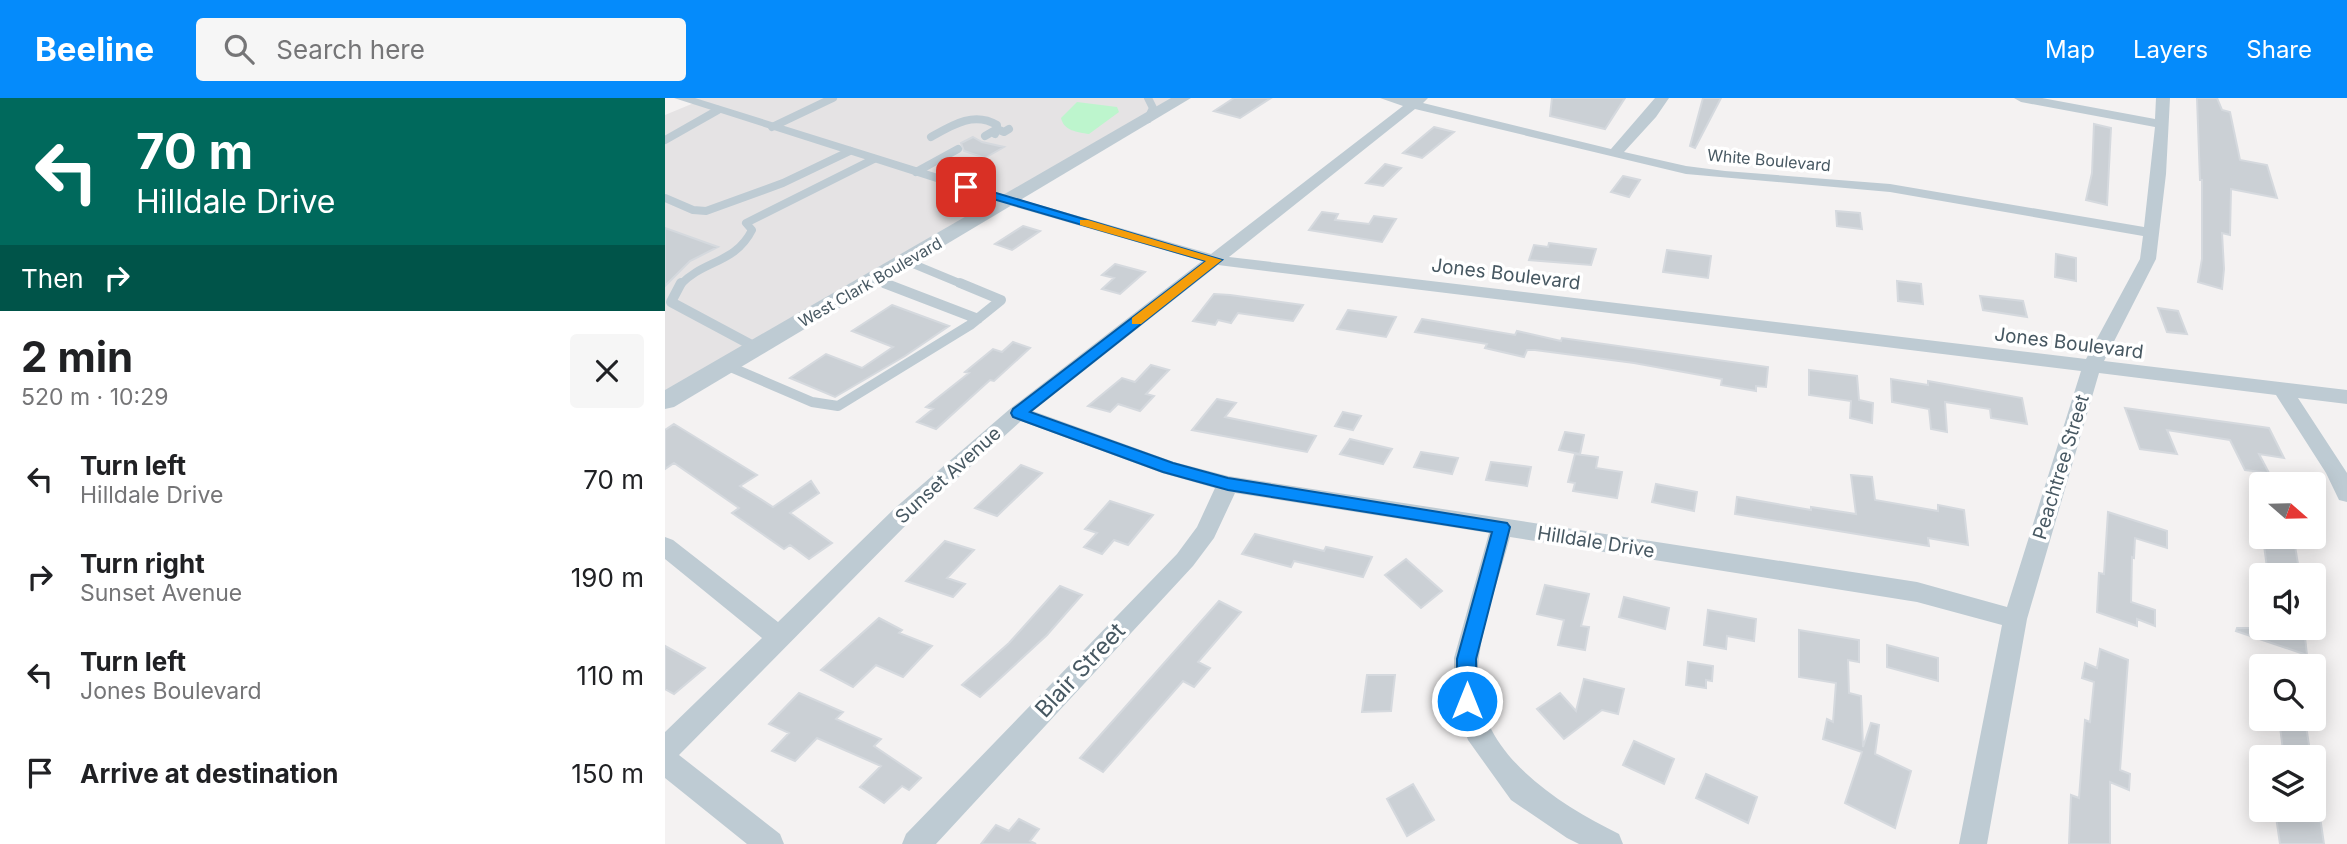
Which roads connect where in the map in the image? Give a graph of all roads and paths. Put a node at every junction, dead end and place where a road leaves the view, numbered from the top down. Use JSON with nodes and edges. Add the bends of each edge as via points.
{"nodes":[{"id":1,"x":681,"y":98,"type":"edge"},
{"id":2,"x":833,"y":98,"type":"edge"},
{"id":3,"x":1148,"y":98,"type":"edge"},
{"id":4,"x":1184,"y":98,"type":"edge"},
{"id":5,"x":1387,"y":98,"type":"edge"},
{"id":6,"x":1662,"y":98,"type":"edge"},
{"id":7,"x":2021,"y":98,"type":"edge"},
{"id":8,"x":2163,"y":98,"type":"edge"},
{"id":9,"x":1417,"y":101,"type":"edge"},
{"id":10,"x":718,"y":110,"type":"junction"},
{"id":11,"x":1148,"y":119,"type":"junction"},
{"id":12,"x":2162,"y":124,"type":"junction"},
{"id":13,"x":772,"y":127,"type":"junction"},
{"id":14,"x":1009,"y":129,"type":"dead end"},
{"id":15,"x":931,"y":137,"type":"dead end"},
{"id":16,"x":665,"y":140,"type":"edge"},
{"id":17,"x":961,"y":150,"type":"dead end"},
{"id":18,"x":850,"y":151,"type":"junction"},
{"id":19,"x":1614,"y":154,"type":"junction"},
{"id":20,"x":874,"y":159,"type":"junction"},
{"id":21,"x":919,"y":173,"type":"junction"},
{"id":22,"x":665,"y":198,"type":"edge"},
{"id":23,"x":1010,"y":201,"type":"junction"},
{"id":24,"x":2152,"y":233,"type":"junction"},
{"id":25,"x":1216,"y":260,"type":"junction"},
{"id":26,"x":906,"y":261,"type":"junction"},
{"id":27,"x":875,"y":280,"type":"junction"},
{"id":28,"x":978,"y":319,"type":"junction"},
{"id":29,"x":757,"y":348,"type":"junction"},
{"id":30,"x":728,"y":366,"type":"junction"},
{"id":31,"x":2092,"y":366,"type":"junction"},
{"id":32,"x":2283,"y":390,"type":"junction"},
{"id":33,"x":2347,"y":397,"type":"edge"},
{"id":34,"x":665,"y":401,"type":"edge"},
{"id":35,"x":1019,"y":413,"type":"junction"},
{"id":36,"x":1228,"y":484,"type":"junction"},
{"id":37,"x":2347,"y":494,"type":"edge"},
{"id":38,"x":1501,"y":527,"type":"junction"},
{"id":39,"x":665,"y":546,"type":"edge"},
{"id":40,"x":2015,"y":619,"type":"junction"},
{"id":41,"x":779,"y":637,"type":"junction"},
{"id":42,"x":665,"y":750,"type":"edge"},
{"id":43,"x":665,"y":761,"type":"edge"},
{"id":44,"x":770,"y":844,"type":"edge"},
{"id":45,"x":916,"y":844,"type":"edge"},
{"id":46,"x":1609,"y":844,"type":"edge"},
{"id":47,"x":1973,"y":844,"type":"edge"}],
"edges":[{"from":1,"to":10,"type":"street","name":"Jones Boulevard"},
{"from":2,"to":13,"type":"lane"},
{"from":3,"to":11,"type":"lane","via":[[1153,108]]},
{"from":4,"to":11,"type":"street","name":"West Clark Boulevard"},
{"from":5,"to":9,"type":"street","name":"White Boulevard"},
{"from":6,"to":19,"type":"street"},
{"from":7,"to":12,"type":"street"},
{"from":8,"to":12,"type":"street","name":"Peachtree Street"},
{"from":9,"to":19,"type":"street","name":"White Boulevard"},
{"from":9,"to":25,"type":"street","name":"Sunset Avenue"},
{"from":10,"to":13,"type":"street","name":"Jones Boulevard"},
{"from":10,"to":16,"type":"lane"},
{"from":11,"to":23,"type":"street","name":"West Clark Boulevard"},
{"from":12,"to":24,"type":"street","name":"Peachtree Street"},
{"from":13,"to":18,"type":"street","name":"Jones Boulevard"},
{"from":14,"to":15,"type":"lane","via":[[994,135],[993,121],[969,120]]},
{"from":17,"to":21,"type":"lane"},
{"from":18,"to":20,"type":"street","name":"Jones Boulevard"},
{"from":18,"to":22,"type":"lane","via":[[783,183],[706,211]]},
{"from":19,"to":24,"type":"street","name":"White Boulevard","via":[[1725,176],[1890,188]]},
{"from":20,"to":21,"type":"street","name":"Jones Boulevard"},
{"from":20,"to":29,"type":"lane","via":[[746,223],[752,230],[748,242],[673,290],[671,302]]},
{"from":21,"to":23,"type":"street","name":"Jones Boulevard"},
{"from":23,"to":25,"type":"street","name":"Jones Boulevard"},
{"from":23,"to":26,"type":"street","name":"West Clark Boulevard"},
{"from":24,"to":31,"type":"street","name":"Peachtree Street","via":[[2148,259]]},
{"from":25,"to":31,"type":"street","name":"Jones Boulevard"},
{"from":25,"to":35,"type":"street","name":"Sunset Avenue"},
{"from":26,"to":27,"type":"street","name":"West Clark Boulevard"},
{"from":26,"to":28,"type":"lane","via":[[1001,300]]},
{"from":27,"to":28,"type":"lane"},
{"from":27,"to":29,"type":"street","name":"West Clark Boulevard"},
{"from":28,"to":30,"type":"lane","via":[[838,406],[812,402]]},
{"from":29,"to":30,"type":"street","name":"West Clark Boulevard"},
{"from":30,"to":34,"type":"street","name":"West Clark Boulevard"},
{"from":31,"to":32,"type":"street","name":"Jones Boulevard"},
{"from":31,"to":40,"type":"street","name":"Peachtree Street"},
{"from":32,"to":33,"type":"street","name":"Jones Boulevard"},
{"from":32,"to":37,"type":"street"},
{"from":35,"to":36,"type":"street","name":"Hilldale Drive","via":[[1169,468]]},
{"from":35,"to":41,"type":"street","name":"Sunset Avenue","via":[[903,514]]},
{"from":36,"to":38,"type":"street","name":"Hilldale Drive"},
{"from":36,"to":45,"type":"street","name":"Blair Street","via":[[1206,531],[1185,560]]},
{"from":38,"to":40,"type":"street","name":"Hilldale Drive","via":[[1917,592]]},
{"from":38,"to":46,"type":"street","via":[[1466,659],[1467,701],[1481,740],[1521,790]]},
{"from":39,"to":41,"type":"street"},
{"from":40,"to":47,"type":"street","name":"Peachtree Street"},
{"from":41,"to":42,"type":"street","name":"Sunset Avenue"},
{"from":43,"to":44,"type":"street"}]}
